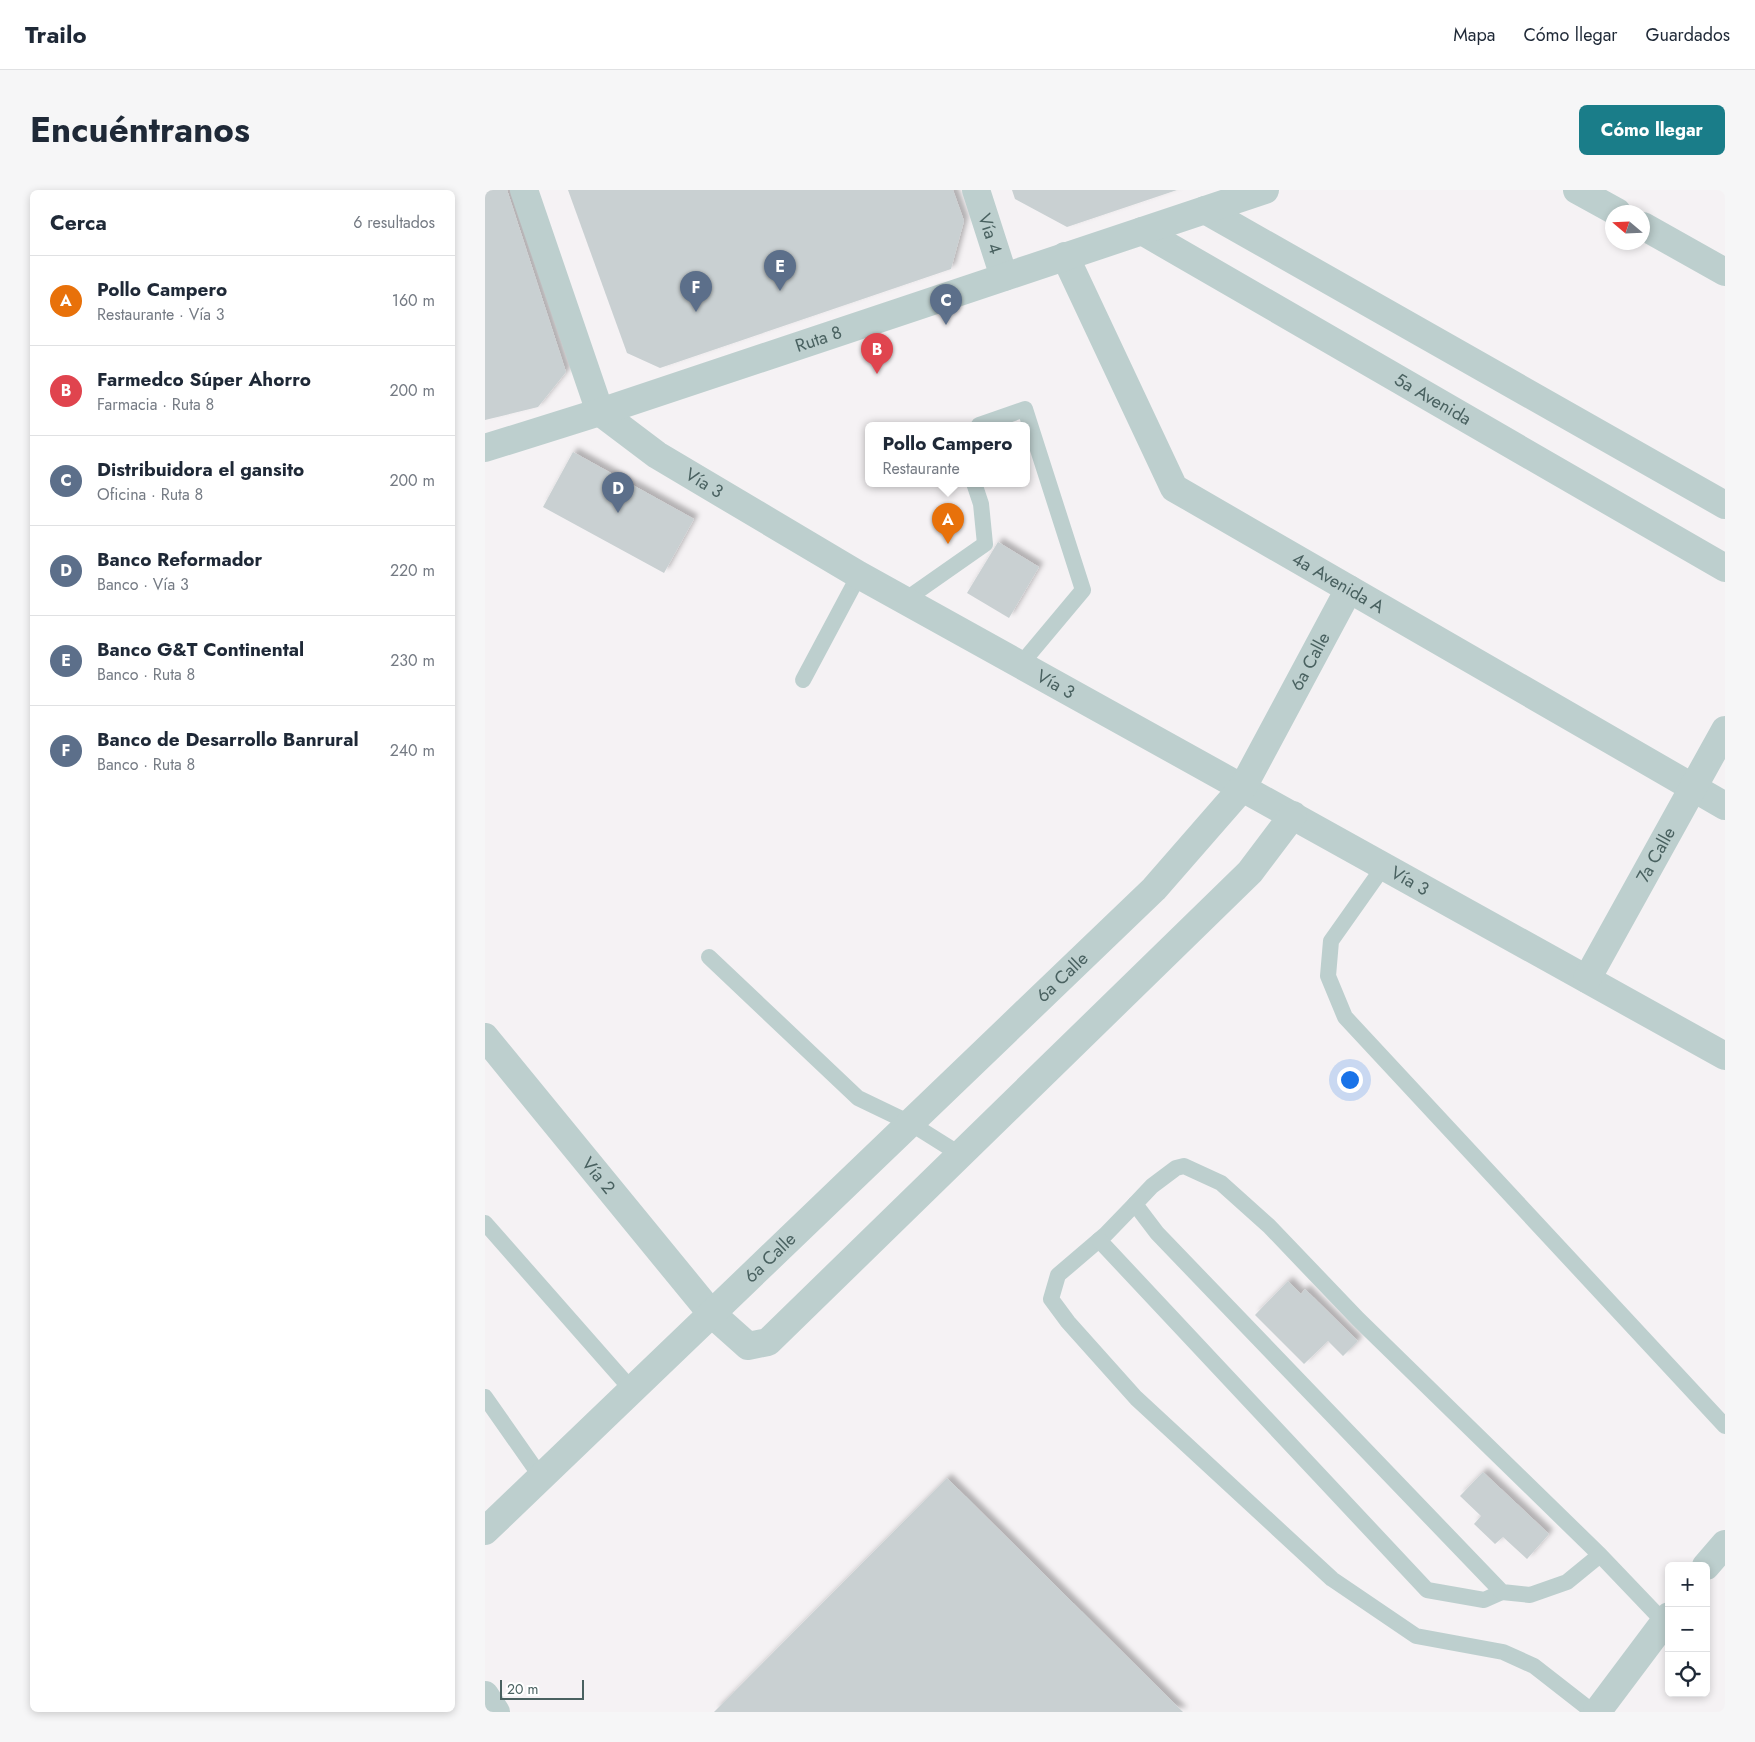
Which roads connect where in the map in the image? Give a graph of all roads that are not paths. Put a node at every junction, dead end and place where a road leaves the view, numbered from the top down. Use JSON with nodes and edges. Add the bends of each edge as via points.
{"nodes":[{"id":1,"x":524,"y":190,"type":"edge"},
{"id":2,"x":976,"y":190,"type":"edge"},
{"id":3,"x":1265,"y":190,"type":"edge"},
{"id":4,"x":1577,"y":190,"type":"edge"},
{"id":5,"x":1605,"y":205,"type":"edge"},
{"id":6,"x":1205,"y":210,"type":"junction"},
{"id":7,"x":1650,"y":230,"type":"edge"},
{"id":8,"x":1142,"y":231,"type":"junction"},
{"id":9,"x":1065,"y":256,"type":"junction"},
{"id":10,"x":1725,"y":272,"type":"edge"},
{"id":11,"x":1004,"y":277,"type":"junction"},
{"id":12,"x":600,"y":412,"type":"junction"},
{"id":13,"x":988,"y":422,"type":"edge"},
{"id":14,"x":1029,"y":422,"type":"edge"},
{"id":15,"x":1030,"y":425,"type":"edge"},
{"id":16,"x":485,"y":448,"type":"edge"},
{"id":17,"x":976,"y":487,"type":"edge"},
{"id":18,"x":1725,"y":505,"type":"edge"},
{"id":19,"x":1725,"y":568,"type":"edge"},
{"id":20,"x":859,"y":575,"type":"junction"},
{"id":21,"x":1349,"y":589,"type":"junction"},
{"id":22,"x":905,"y":600,"type":"junction"},
{"id":23,"x":1021,"y":664,"type":"junction"},
{"id":24,"x":803,"y":680,"type":"dead end"},
{"id":25,"x":1725,"y":730,"type":"edge"},
{"id":26,"x":1243,"y":787,"type":"junction"},
{"id":27,"x":1693,"y":788,"type":"junction"},
{"id":28,"x":1725,"y":806,"type":"edge"},
{"id":29,"x":1293,"y":815,"type":"junction"},
{"id":30,"x":1385,"y":866,"type":"junction"},
{"id":31,"x":709,"y":956,"type":"dead end"},
{"id":32,"x":1587,"y":979,"type":"junction"},
{"id":33,"x":485,"y":1037,"type":"edge"},
{"id":34,"x":1725,"y":1056,"type":"edge"},
{"id":35,"x":910,"y":1123,"type":"junction"},
{"id":36,"x":961,"y":1154,"type":"junction"},
{"id":37,"x":1135,"y":1204,"type":"junction"},
{"id":38,"x":485,"y":1223,"type":"edge"},
{"id":39,"x":1099,"y":1240,"type":"junction"},
{"id":40,"x":711,"y":1313,"type":"junction"},
{"id":41,"x":632,"y":1390,"type":"junction"},
{"id":42,"x":485,"y":1397,"type":"edge"},
{"id":43,"x":1725,"y":1426,"type":"edge"},
{"id":44,"x":541,"y":1477,"type":"junction"},
{"id":45,"x":485,"y":1531,"type":"edge"},
{"id":46,"x":1600,"y":1555,"type":"junction"},
{"id":47,"x":1502,"y":1592,"type":"junction"},
{"id":48,"x":1665,"y":1617,"type":"edge"},
{"id":49,"x":1665,"y":1622,"type":"edge"},
{"id":50,"x":485,"y":1696,"type":"edge"},
{"id":51,"x":495,"y":1712,"type":"edge"},
{"id":52,"x":1595,"y":1712,"type":"edge"}],
"edges":[{"from":1,"to":12,"type":"street"},
{"from":2,"to":11,"type":"street","name":"Vía 4"},
{"from":3,"to":6,"type":"street","name":"Ruta 8"},
{"from":4,"to":5,"type":"street"},
{"from":6,"to":8,"type":"street","name":"Ruta 8"},
{"from":6,"to":18,"type":"street"},
{"from":7,"to":10,"type":"street"},
{"from":8,"to":9,"type":"street","name":"Ruta 8"},
{"from":8,"to":19,"type":"street","name":"5a Avenida"},
{"from":9,"to":11,"type":"street","name":"Ruta 8"},
{"from":9,"to":21,"type":"street","name":"4a Avenida A","via":[[1174,488]]},
{"from":11,"to":12,"type":"street","name":"Ruta 8"},
{"from":12,"to":16,"type":"street","name":"Ruta 8"},
{"from":12,"to":20,"type":"street","name":"Vía 3","via":[[657,455]]},
{"from":13,"to":14,"type":"lane","via":[[1025,409]]},
{"from":15,"to":23,"type":"lane","via":[[1083,590]]},
{"from":17,"to":22,"type":"lane","via":[[985,544]]},
{"from":20,"to":22,"type":"street","name":"Vía 3"},
{"from":20,"to":24,"type":"lane"},
{"from":21,"to":26,"type":"street","name":"6a Calle"},
{"from":21,"to":27,"type":"street","name":"4a Avenida A"},
{"from":22,"to":23,"type":"street","name":"Vía 3"},
{"from":23,"to":26,"type":"street","name":"Vía 3"},
{"from":25,"to":27,"type":"street","name":"7a Calle"},
{"from":26,"to":29,"type":"street","name":"Vía 3"},
{"from":26,"to":35,"type":"street","name":"6a Calle","via":[[1154,888]]},
{"from":27,"to":28,"type":"street","name":"4a Avenida A"},
{"from":27,"to":32,"type":"street","name":"7a Calle"},
{"from":29,"to":30,"type":"street","name":"Vía 3"},
{"from":29,"to":36,"type":"street","via":[[1250,872]]},
{"from":30,"to":32,"type":"street","name":"Vía 3"},
{"from":30,"to":43,"type":"lane","via":[[1331,940],[1328,976],[1345,1017]]},
{"from":31,"to":35,"type":"lane","via":[[858,1098]]},
{"from":32,"to":34,"type":"street","name":"Vía 3"},
{"from":33,"to":40,"type":"street","name":"Vía 2"},
{"from":35,"to":36,"type":"lane"},
{"from":35,"to":40,"type":"street","name":"6a Calle"},
{"from":36,"to":40,"type":"street","via":[[768,1342],[748,1346]]},
{"from":37,"to":39,"type":"lane"},
{"from":37,"to":46,"type":"lane","via":[[1152,1186],[1176,1168],[1184,1166],[1221,1183],[1269,1226],[1358,1319]]},
{"from":37,"to":47,"type":"lane","via":[[1157,1233]]},
{"from":38,"to":41,"type":"lane"},
{"from":39,"to":47,"type":"lane","via":[[1427,1590],[1484,1600]]},
{"from":39,"to":52,"type":"lane","via":[[1058,1275],[1051,1299],[1136,1398],[1333,1579],[1416,1636],[1503,1652],[1534,1666]]},
{"from":40,"to":41,"type":"street","name":"6a Calle"},
{"from":41,"to":44,"type":"street","name":"6a Calle"},
{"from":42,"to":44,"type":"lane"},
{"from":44,"to":45,"type":"street","name":"6a Calle"},
{"from":46,"to":47,"type":"lane","via":[[1567,1582],[1530,1594]]},
{"from":46,"to":48,"type":"lane"},
{"from":49,"to":52,"type":"street"},
{"from":50,"to":51,"type":"street"}]}
